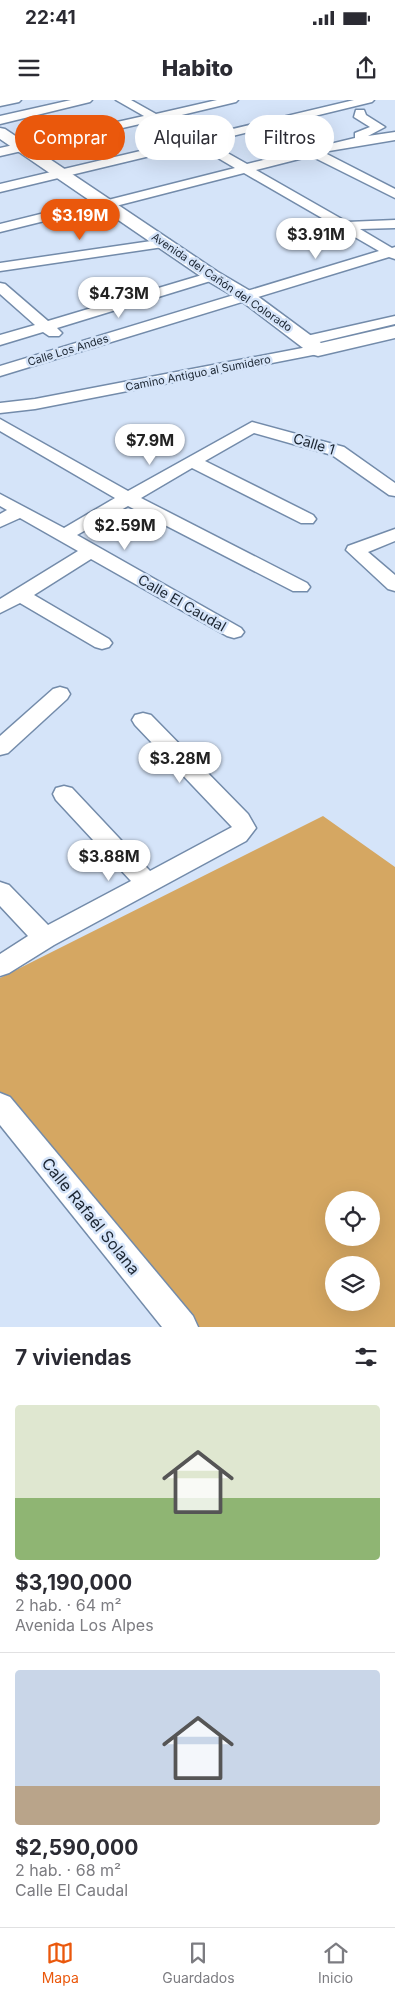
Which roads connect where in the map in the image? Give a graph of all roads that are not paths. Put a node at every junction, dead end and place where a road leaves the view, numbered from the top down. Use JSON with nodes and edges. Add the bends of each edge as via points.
{"nodes":[{"id":1,"x":15,"y":100,"type":"edge"},
{"id":2,"x":84,"y":100,"type":"edge"},
{"id":3,"x":122,"y":100,"type":"edge"},
{"id":4,"x":232,"y":100,"type":"edge"},
{"id":5,"x":334,"y":100,"type":"edge"},
{"id":6,"x":368,"y":100,"type":"edge"},
{"id":7,"x":0,"y":103,"type":"edge"},
{"id":8,"x":345,"y":106,"type":"junction"},
{"id":9,"x":149,"y":115,"type":"edge"},
{"id":10,"x":162,"y":115,"type":"edge"},
{"id":11,"x":0,"y":120,"type":"edge"},
{"id":12,"x":235,"y":131,"type":"edge"},
{"id":13,"x":0,"y":132,"type":"edge"},
{"id":14,"x":388,"y":132,"type":"edge"},
{"id":15,"x":15,"y":142,"type":"edge"},
{"id":16,"x":334,"y":146,"type":"edge"},
{"id":17,"x":15,"y":148,"type":"edge"},
{"id":18,"x":0,"y":152,"type":"edge"},
{"id":19,"x":135,"y":155,"type":"edge"},
{"id":20,"x":44,"y":160,"type":"edge"},
{"id":21,"x":228,"y":160,"type":"edge"},
{"id":22,"x":280,"y":160,"type":"edge"},
{"id":23,"x":329,"y":160,"type":"edge"},
{"id":24,"x":243,"y":169,"type":"junction"},
{"id":25,"x":62,"y":172,"type":"junction"},
{"id":26,"x":0,"y":188,"type":"edge"},
{"id":27,"x":395,"y":194,"type":"edge"},
{"id":28,"x":108,"y":204,"type":"junction"},
{"id":29,"x":395,"y":224,"type":"edge"},
{"id":30,"x":342,"y":226,"type":"junction"},
{"id":31,"x":0,"y":228,"type":"edge"},
{"id":32,"x":0,"y":234,"type":"edge"},
{"id":33,"x":165,"y":243,"type":"junction"},
{"id":34,"x":393,"y":253,"type":"edge"},
{"id":35,"x":0,"y":267,"type":"edge"},
{"id":36,"x":212,"y":276,"type":"junction"},
{"id":37,"x":0,"y":287,"type":"edge"},
{"id":38,"x":246,"y":296,"type":"junction"},
{"id":39,"x":46,"y":328,"type":"junction"},
{"id":40,"x":390,"y":330,"type":"edge"},
{"id":41,"x":0,"y":340,"type":"edge"},
{"id":42,"x":313,"y":345,"type":"junction"},
{"id":43,"x":74,"y":349,"type":"junction"},
{"id":44,"x":0,"y":371,"type":"edge"},
{"id":45,"x":0,"y":408,"type":"edge"},
{"id":46,"x":0,"y":424,"type":"edge"},
{"id":47,"x":192,"y":461,"type":"junction"},
{"id":48,"x":395,"y":491,"type":"edge"},
{"id":49,"x":127,"y":498,"type":"junction"},
{"id":50,"x":0,"y":499,"type":"edge"},
{"id":51,"x":20,"y":510,"type":"junction"},
{"id":52,"x":307,"y":520,"type":"dead end"},
{"id":53,"x":0,"y":522,"type":"edge"},
{"id":54,"x":64,"y":535,"type":"junction"},
{"id":55,"x":395,"y":535,"type":"edge"},
{"id":56,"x":91,"y":551,"type":"junction"},
{"id":57,"x":395,"y":584,"type":"edge"},
{"id":58,"x":300,"y":587,"type":"dead end"},
{"id":59,"x":19,"y":594,"type":"junction"},
{"id":60,"x":0,"y":607,"type":"edge"},
{"id":61,"x":234,"y":632,"type":"dead end"},
{"id":62,"x":102,"y":643,"type":"dead end"},
{"id":63,"x":60,"y":694,"type":"dead end"},
{"id":64,"x":144,"y":720,"type":"dead end"},
{"id":65,"x":0,"y":748,"type":"edge"},
{"id":66,"x":64,"y":794,"type":"dead end"},
{"id":67,"x":147,"y":884,"type":"junction"},
{"id":68,"x":0,"y":891,"type":"edge"},
{"id":69,"x":45,"y":938,"type":"junction"},
{"id":70,"x":0,"y":966,"type":"edge"},
{"id":71,"x":0,"y":1105,"type":"edge"},
{"id":72,"x":182,"y":1327,"type":"edge"}],
"edges":[{"from":1,"to":7,"type":"street"},
{"from":2,"to":11,"type":"street"},
{"from":3,"to":9,"type":"street"},
{"from":4,"to":10,"type":"street"},
{"from":5,"to":8,"type":"street"},
{"from":6,"to":8,"type":"street"},
{"from":8,"to":12,"type":"street"},
{"from":8,"to":14,"type":"street","via":[[360,112],[360,116]]},
{"from":13,"to":15,"type":"main road","name":"Avenida del Cañón del Colorado"},
{"from":14,"to":16,"type":"street"},
{"from":17,"to":18,"type":"street"},
{"from":19,"to":25,"type":"street"},
{"from":20,"to":25,"type":"main road","name":"Avenida del Cañón del Colorado"},
{"from":21,"to":24,"type":"street"},
{"from":22,"to":24,"type":"street"},
{"from":23,"to":27,"type":"street"},
{"from":24,"to":28,"type":"street"},
{"from":24,"to":30,"type":"street"},
{"from":25,"to":26,"type":"street"},
{"from":25,"to":28,"type":"main road","name":"Avenida del Cañón del Colorado"},
{"from":28,"to":31,"type":"street"},
{"from":28,"to":32,"type":"street"},
{"from":28,"to":33,"type":"main road","name":"Avenida del Cañón del Colorado"},
{"from":29,"to":30,"type":"street"},
{"from":30,"to":34,"type":"street"},
{"from":33,"to":35,"type":"street"},
{"from":33,"to":36,"type":"main road","name":"Avenida del Cañón del Colorado"},
{"from":34,"to":38,"type":"street","name":"Calle Los Andes"},
{"from":36,"to":38,"type":"main road","name":"Avenida del Cañón del Colorado"},
{"from":36,"to":39,"type":"street"},
{"from":37,"to":39,"type":"street"},
{"from":38,"to":42,"type":"main road","name":"Avenida del Cañón del Colorado"},
{"from":38,"to":43,"type":"street","name":"Calle Los Andes"},
{"from":39,"to":41,"type":"street"},
{"from":39,"to":43,"type":"street"},
{"from":40,"to":42,"type":"main road","name":"Camino Antiguo al Sumidero"},
{"from":42,"to":45,"type":"street","name":"Camino Antiguo al Sumidero","via":[[35,404]]},
{"from":43,"to":44,"type":"street","name":"Calle Los Andes"},
{"from":46,"to":49,"type":"street"},
{"from":47,"to":48,"type":"street","name":"Calle 1","via":[[252,427],[338,451]]},
{"from":47,"to":49,"type":"street"},
{"from":47,"to":52,"type":"street"},
{"from":49,"to":54,"type":"street"},
{"from":49,"to":58,"type":"street"},
{"from":50,"to":51,"type":"street","name":"Calle El Caudal"},
{"from":51,"to":53,"type":"street"},
{"from":51,"to":54,"type":"street","name":"Calle El Caudal"},
{"from":54,"to":56,"type":"street","name":"Calle El Caudal"},
{"from":55,"to":57,"type":"street","via":[[355,550]]},
{"from":56,"to":59,"type":"street"},
{"from":56,"to":61,"type":"street","name":"Calle El Caudal"},
{"from":59,"to":60,"type":"street"},
{"from":59,"to":62,"type":"street"},
{"from":63,"to":65,"type":"street"},
{"from":64,"to":67,"type":"street","via":[[240,820],[244,828],[238,835]]},
{"from":66,"to":67,"type":"street"},
{"from":67,"to":69,"type":"street"},
{"from":68,"to":69,"type":"street"},
{"from":69,"to":70,"type":"street"},
{"from":71,"to":72,"type":"street","name":"Calle Rafaél Solana"}]}
